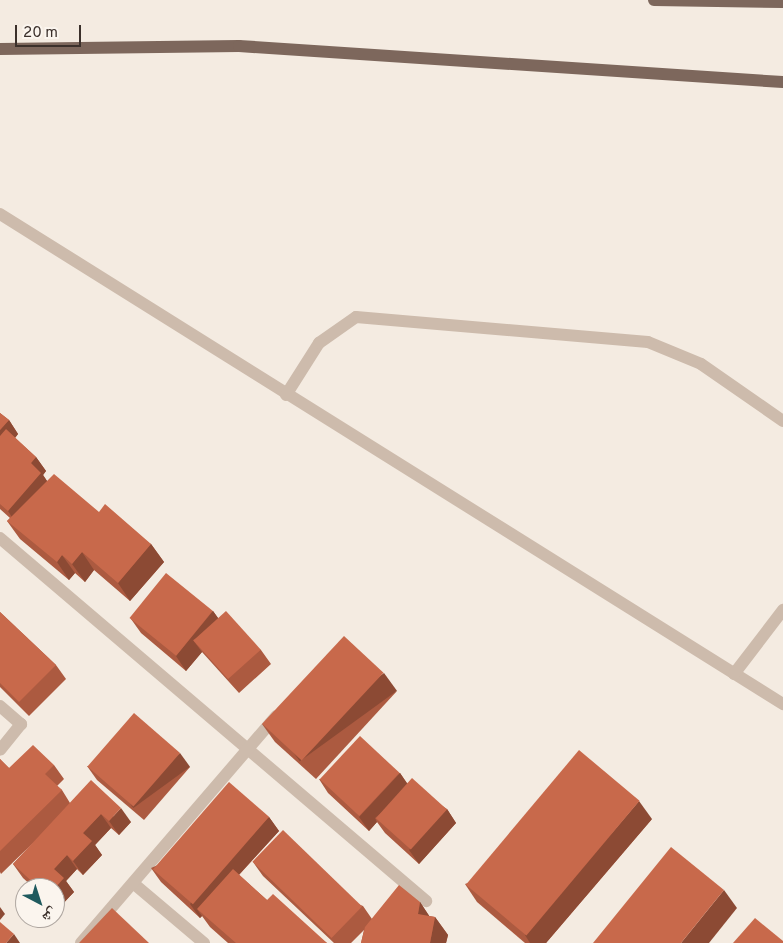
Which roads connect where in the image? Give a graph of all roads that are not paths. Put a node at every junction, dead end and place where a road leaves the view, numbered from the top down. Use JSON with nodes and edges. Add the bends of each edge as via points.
{"nodes":[{"id":1,"x":654,"y":0,"type":"edge"},
{"id":2,"x":783,"y":2,"type":"edge"},
{"id":3,"x":0,"y":48,"type":"edge"},
{"id":4,"x":783,"y":82,"type":"edge"},
{"id":5,"x":0,"y":214,"type":"edge"},
{"id":6,"x":286,"y":395,"type":"junction"},
{"id":7,"x":783,"y":421,"type":"edge"},
{"id":8,"x":0,"y":538,"type":"edge"},
{"id":9,"x":783,"y":610,"type":"edge"},
{"id":10,"x":734,"y":674,"type":"junction"},
{"id":11,"x":288,"y":702,"type":"edge"},
{"id":12,"x":783,"y":704,"type":"edge"},
{"id":13,"x":0,"y":706,"type":"edge"},
{"id":14,"x":249,"y":748,"type":"junction"},
{"id":15,"x":0,"y":750,"type":"edge"},
{"id":16,"x":133,"y":883,"type":"junction"},
{"id":17,"x":426,"y":901,"type":"dead end"},
{"id":18,"x":81,"y":943,"type":"edge"},
{"id":19,"x":204,"y":943,"type":"edge"}],
"edges":[{"from":1,"to":2,"type":"main road"},
{"from":3,"to":4,"type":"main road","via":[[239,46]]},
{"from":5,"to":6,"type":"street"},
{"from":6,"to":7,"type":"street","via":[[319,343],[356,317],[648,342],[701,364]]},
{"from":6,"to":10,"type":"street"},
{"from":8,"to":14,"type":"street"},
{"from":9,"to":10,"type":"street"},
{"from":10,"to":12,"type":"street"},
{"from":11,"to":14,"type":"street"},
{"from":13,"to":15,"type":"street","via":[[21,724]]},
{"from":14,"to":16,"type":"street"},
{"from":14,"to":17,"type":"street"},
{"from":16,"to":18,"type":"street"},
{"from":16,"to":19,"type":"street"}]}
